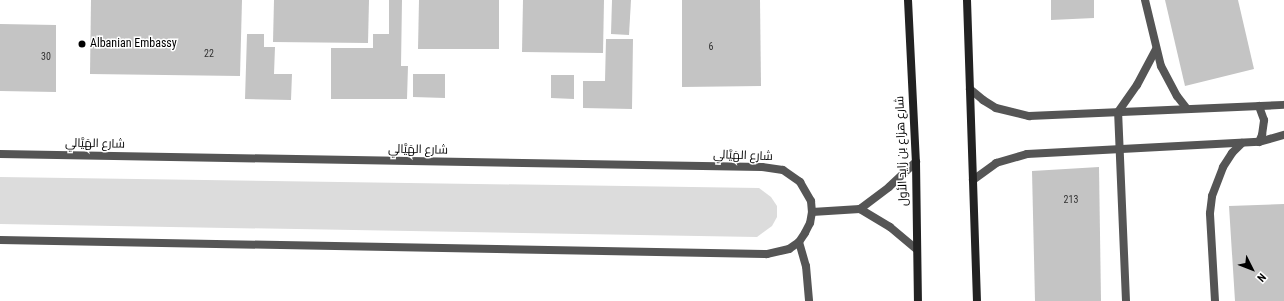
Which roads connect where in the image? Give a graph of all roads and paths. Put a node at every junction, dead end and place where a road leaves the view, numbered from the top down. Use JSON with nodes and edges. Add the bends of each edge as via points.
{"nodes":[{"id":1,"x":908,"y":0,"type":"edge"},
{"id":2,"x":967,"y":0,"type":"edge"},
{"id":3,"x":1145,"y":0,"type":"edge"},
{"id":4,"x":1156,"y":50,"type":"junction"},
{"id":5,"x":970,"y":89,"type":"junction"},
{"id":6,"x":1284,"y":105,"type":"edge"},
{"id":7,"x":1259,"y":106,"type":"junction"},
{"id":8,"x":1187,"y":109,"type":"junction"},
{"id":9,"x":1118,"y":112,"type":"junction"},
{"id":10,"x":1284,"y":135,"type":"edge"},
{"id":11,"x":1259,"y":142,"type":"junction"},
{"id":12,"x":1242,"y":143,"type":"junction"},
{"id":13,"x":1119,"y":149,"type":"junction"},
{"id":14,"x":0,"y":154,"type":"edge"},
{"id":15,"x":916,"y":162,"type":"junction"},
{"id":16,"x":973,"y":180,"type":"junction"},
{"id":17,"x":860,"y":209,"type":"junction"},
{"id":18,"x":812,"y":212,"type":"junction"},
{"id":19,"x":0,"y":240,"type":"edge"},
{"id":20,"x":798,"y":242,"type":"junction"},
{"id":21,"x":917,"y":250,"type":"junction"},
{"id":22,"x":809,"y":301,"type":"edge"},
{"id":23,"x":918,"y":301,"type":"edge"},
{"id":24,"x":977,"y":301,"type":"edge"},
{"id":25,"x":1126,"y":301,"type":"edge"},
{"id":26,"x":1214,"y":301,"type":"edge"}],
"edges":[{"from":1,"to":15,"type":"main road","name":"شارع هزاع بن زايد الأول"},
{"from":2,"to":5,"type":"main road"},
{"from":3,"to":4,"type":"street"},
{"from":4,"to":8,"type":"street","via":[[1169,82]]},
{"from":4,"to":9,"type":"street","via":[[1137,85]]},
{"from":5,"to":9,"type":"street","via":[[996,108],[1029,116]]},
{"from":5,"to":16,"type":"main road"},
{"from":6,"to":7,"type":"street"},
{"from":7,"to":8,"type":"street"},
{"from":7,"to":11,"type":"street","via":[[1264,120]]},
{"from":8,"to":9,"type":"street"},
{"from":9,"to":13,"type":"street"},
{"from":10,"to":11,"type":"street"},
{"from":11,"to":12,"type":"street"},
{"from":12,"to":13,"type":"street"},
{"from":12,"to":26,"type":"street","via":[[1223,167],[1212,196],[1210,213]]},
{"from":13,"to":16,"type":"street","via":[[1026,154],[996,163]]},
{"from":13,"to":25,"type":"street"},
{"from":14,"to":18,"type":"street","name":"شارع الهَيَّالي","via":[[762,168],[782,170],[800,182],[811,201]]},
{"from":15,"to":17,"type":"street"},
{"from":15,"to":21,"type":"main road","name":"شارع هزاع بن زايد الأول"},
{"from":16,"to":24,"type":"main road"},
{"from":17,"to":18,"type":"street"},
{"from":17,"to":21,"type":"street","via":[[890,227]]},
{"from":18,"to":20,"type":"street","via":[[805,234]]},
{"from":19,"to":20,"type":"street","via":[[767,254],[789,249]]},
{"from":20,"to":22,"type":"street","via":[[806,266]]},
{"from":21,"to":23,"type":"main road","name":"شارع هزاع بن زايد الأول"}]}
